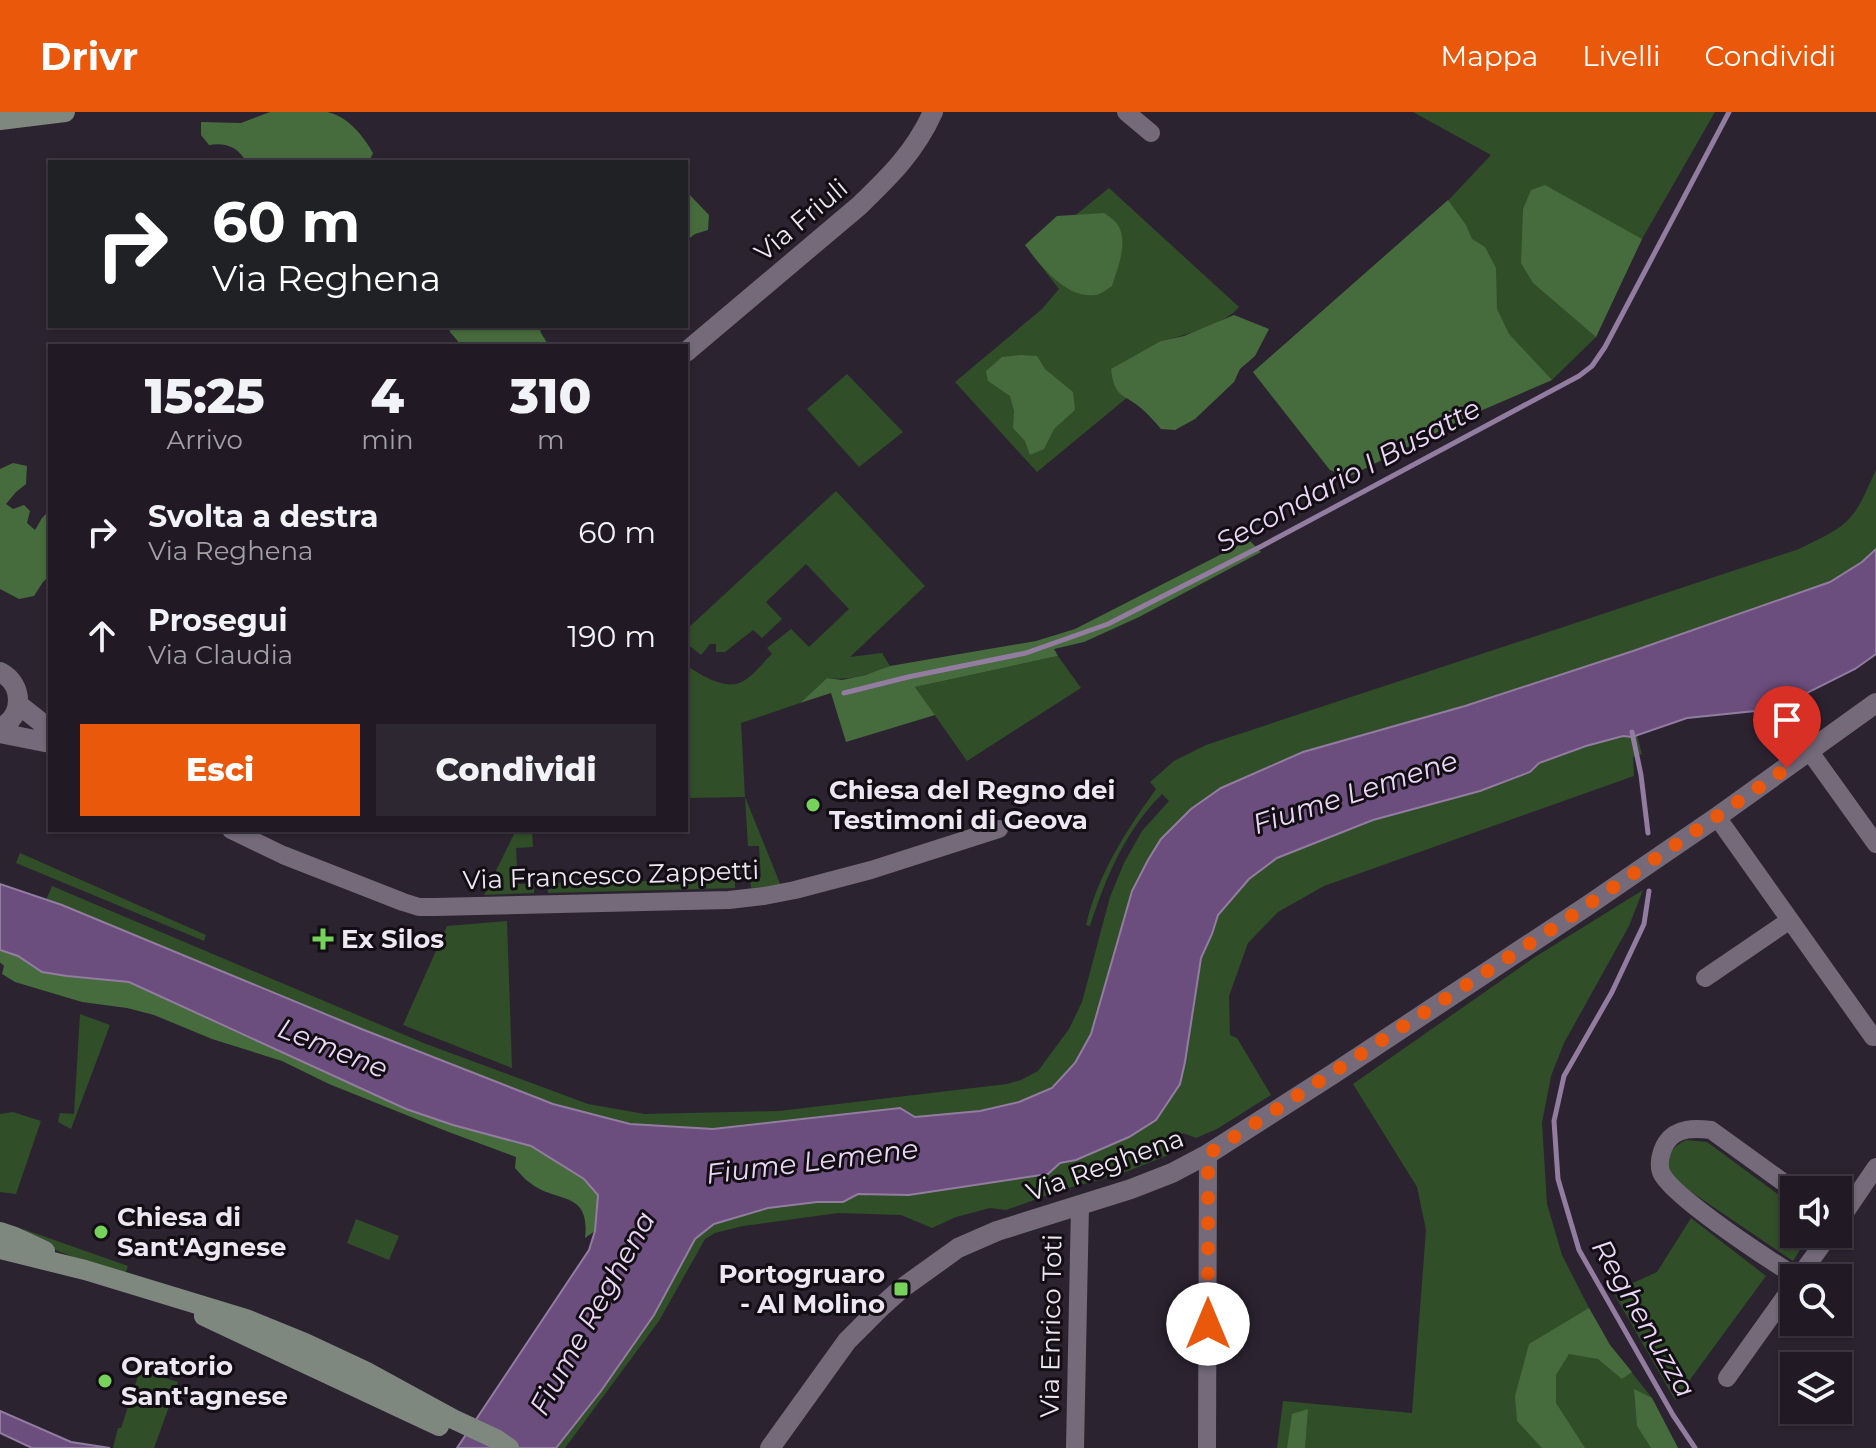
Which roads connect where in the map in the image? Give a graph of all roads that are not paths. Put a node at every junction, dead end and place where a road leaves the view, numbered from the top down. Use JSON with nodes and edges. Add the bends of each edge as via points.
{"nodes":[{"id":1,"x":65,"y":112,"type":"edge"},
{"id":2,"x":933,"y":112,"type":"edge"},
{"id":3,"x":1126,"y":112,"type":"edge"},
{"id":4,"x":0,"y":120,"type":"edge"},
{"id":5,"x":1151,"y":133,"type":"dead end"},
{"id":6,"x":688,"y":350,"type":"edge"},
{"id":7,"x":0,"y":672,"type":"edge"},
{"id":8,"x":1876,"y":703,"type":"edge"},
{"id":9,"x":18,"y":704,"type":"junction"},
{"id":10,"x":48,"y":726,"type":"edge"},
{"id":11,"x":0,"y":731,"type":"edge"},
{"id":12,"x":48,"y":743,"type":"edge"},
{"id":13,"x":1810,"y":752,"type":"junction"},
{"id":14,"x":1717,"y":817,"type":"junction"},
{"id":15,"x":999,"y":829,"type":"dead end"},
{"id":16,"x":235,"y":832,"type":"edge"},
{"id":17,"x":1876,"y":844,"type":"edge"},
{"id":18,"x":1790,"y":920,"type":"junction"},
{"id":19,"x":1705,"y":978,"type":"dead end"},
{"id":20,"x":1873,"y":1037,"type":"dead end"},
{"id":21,"x":1208,"y":1154,"type":"junction"},
{"id":22,"x":1876,"y":1167,"type":"edge"},
{"id":23,"x":1780,"y":1180,"type":"edge"},
{"id":24,"x":1852,"y":1202,"type":"edge"},
{"id":25,"x":1080,"y":1205,"type":"junction"},
{"id":26,"x":0,"y":1232,"type":"edge"},
{"id":27,"x":0,"y":1249,"type":"edge"},
{"id":28,"x":1780,"y":1267,"type":"edge"},
{"id":29,"x":85,"y":1270,"type":"junction"},
{"id":30,"x":161,"y":1294,"type":"junction"},
{"id":31,"x":1780,"y":1304,"type":"edge"},
{"id":32,"x":259,"y":1342,"type":"junction"},
{"id":33,"x":365,"y":1371,"type":"junction"},
{"id":34,"x":1727,"y":1378,"type":"dead end"},
{"id":35,"x":421,"y":1417,"type":"junction"},
{"id":36,"x":451,"y":1425,"type":"junction"},
{"id":37,"x":487,"y":1448,"type":"edge"},
{"id":38,"x":509,"y":1448,"type":"edge"},
{"id":39,"x":770,"y":1448,"type":"edge"},
{"id":40,"x":1075,"y":1448,"type":"edge"},
{"id":41,"x":1207,"y":1448,"type":"edge"}],
"edges":[{"from":1,"to":4,"type":"main road"},
{"from":2,"to":6,"type":"street","name":"Via Friuli","via":[[890,176]]},
{"from":3,"to":5,"type":"street"},
{"from":7,"to":9,"type":"street","via":[[14,685]]},
{"from":8,"to":13,"type":"street","name":"Via Reghena"},
{"from":9,"to":10,"type":"street"},
{"from":9,"to":11,"type":"street"},
{"from":11,"to":12,"type":"street"},
{"from":13,"to":14,"type":"street","name":"Via Reghena"},
{"from":13,"to":17,"type":"street"},
{"from":14,"to":18,"type":"street"},
{"from":14,"to":21,"type":"street","name":"Via Reghena"},
{"from":15,"to":16,"type":"street","name":"Via Francesco Zappetti","via":[[871,870],[764,896],[435,907],[403,902]]},
{"from":18,"to":19,"type":"street"},
{"from":18,"to":20,"type":"street"},
{"from":21,"to":25,"type":"street","name":"Via Reghena","via":[[1172,1173]]},
{"from":21,"to":41,"type":"street"},
{"from":22,"to":24,"type":"street"},
{"from":23,"to":28,"type":"street","via":[[1711,1130],[1677,1132],[1666,1142],[1659,1163],[1673,1189]]},
{"from":25,"to":39,"type":"street","name":"Via Reghena","via":[[997,1231],[919,1274],[847,1341]]},
{"from":25,"to":40,"type":"street","name":"Via Enrico Toti"},
{"from":26,"to":29,"type":"main road"},
{"from":27,"to":29,"type":"main road"},
{"from":29,"to":30,"type":"main road"},
{"from":30,"to":32,"type":"main road"},
{"from":30,"to":33,"type":"main road","via":[[246,1319]]},
{"from":31,"to":34,"type":"street"},
{"from":32,"to":33,"type":"street","via":[[292,1347],[338,1371]]},
{"from":32,"to":35,"type":"main road"},
{"from":33,"to":35,"type":"street","via":[[375,1387]]},
{"from":33,"to":36,"type":"main road"},
{"from":35,"to":36,"type":"main road"},
{"from":36,"to":37,"type":"main road"},
{"from":36,"to":38,"type":"main road"}]}
